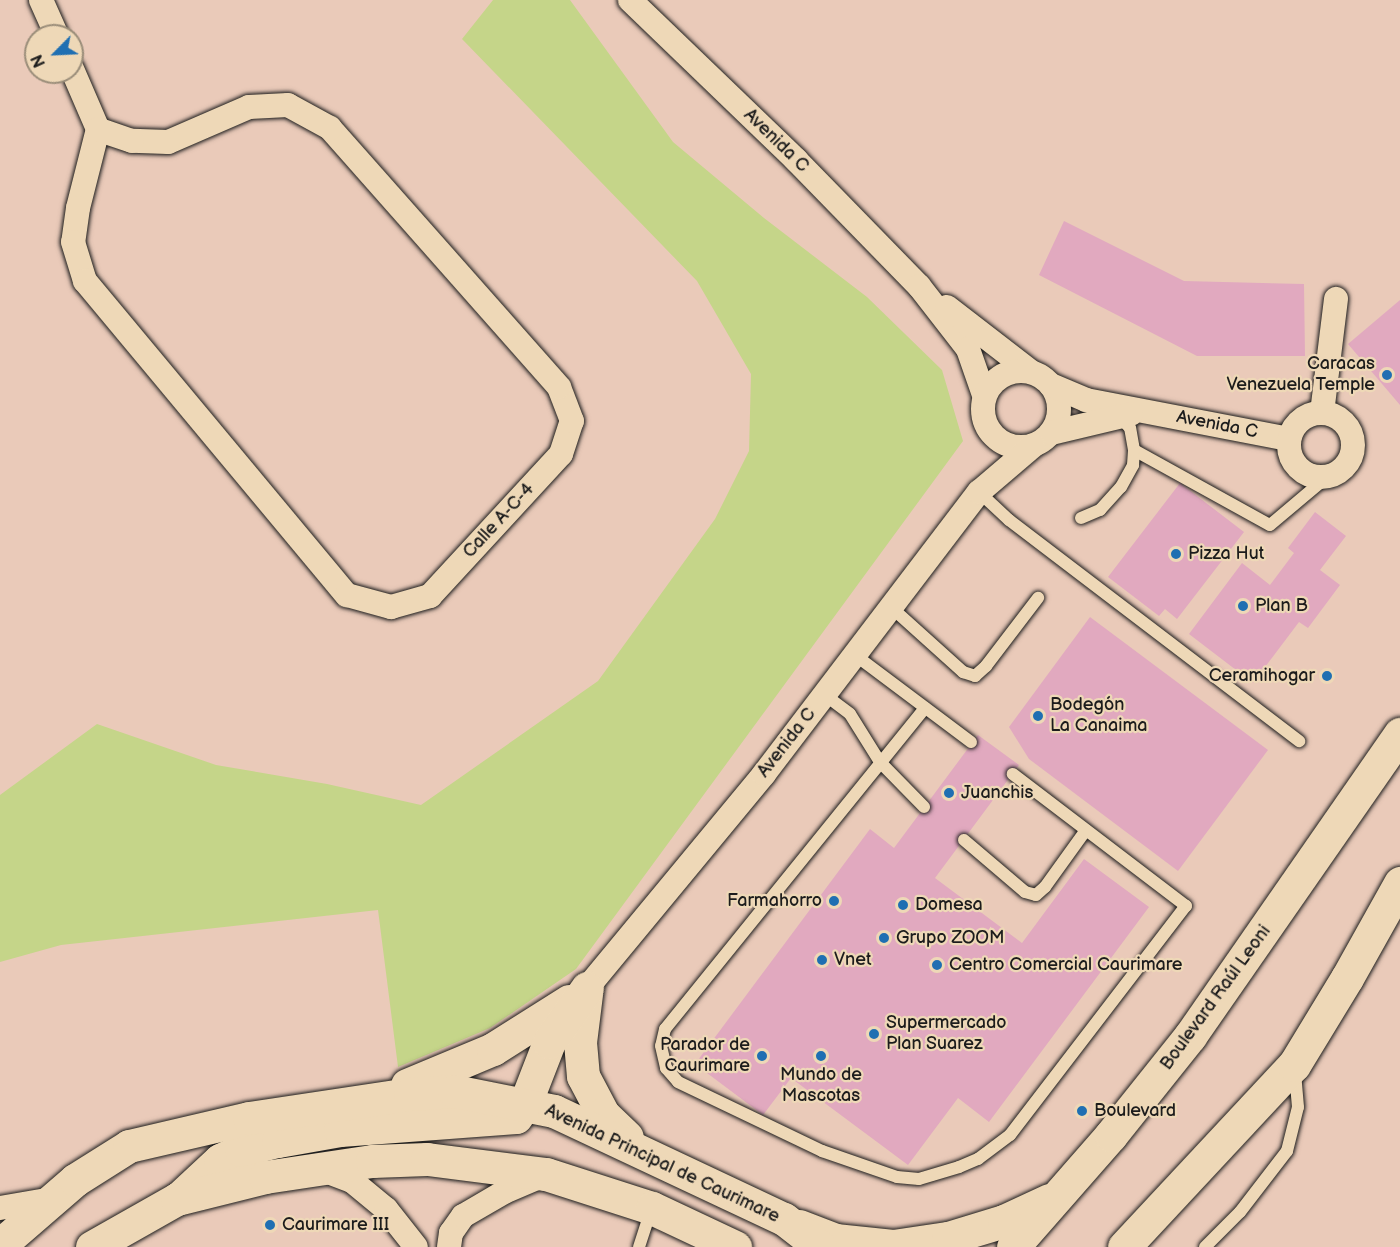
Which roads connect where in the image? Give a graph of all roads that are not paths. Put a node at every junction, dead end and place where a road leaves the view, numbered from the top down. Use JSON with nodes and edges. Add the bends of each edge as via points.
{"nodes":[{"id":1,"x":41,"y":0,"type":"edge"},
{"id":2,"x":630,"y":0,"type":"edge"},
{"id":3,"x":52,"y":24,"type":"edge"},
{"id":4,"x":78,"y":84,"type":"edge"},
{"id":5,"x":98,"y":129,"type":"junction"},
{"id":6,"x":919,"y":286,"type":"junction"},
{"id":7,"x":1336,"y":298,"type":"dead end"},
{"id":8,"x":1041,"y":378,"type":"junction"},
{"id":9,"x":984,"y":395,"type":"junction"},
{"id":10,"x":1146,"y":411,"type":"junction"},
{"id":11,"x":1322,"y":413,"type":"junction"},
{"id":12,"x":1119,"y":417,"type":"junction"},
{"id":13,"x":989,"y":432,"type":"junction"},
{"id":14,"x":1042,"y":439,"type":"junction"},
{"id":15,"x":1289,"y":439,"type":"junction"},
{"id":16,"x":1134,"y":450,"type":"junction"},
{"id":17,"x":1327,"y":477,"type":"junction"},
{"id":18,"x":980,"y":492,"type":"junction"},
{"id":19,"x":1081,"y":518,"type":"dead end"},
{"id":20,"x":1038,"y":598,"type":"dead end"},
{"id":21,"x":892,"y":608,"type":"junction"},
{"id":22,"x":855,"y":655,"type":"junction"},
{"id":23,"x":825,"y":695,"type":"junction"},
{"id":24,"x":925,"y":708,"type":"junction"},
{"id":25,"x":1400,"y":734,"type":"edge"},
{"id":26,"x":1299,"y":741,"type":"dead end"},
{"id":27,"x":971,"y":742,"type":"dead end"},
{"id":28,"x":880,"y":762,"type":"junction"},
{"id":29,"x":1013,"y":774,"type":"dead end"},
{"id":30,"x":924,"y":807,"type":"dead end"},
{"id":31,"x":1086,"y":830,"type":"junction"},
{"id":32,"x":964,"y":840,"type":"dead end"},
{"id":33,"x":1400,"y":883,"type":"edge"},
{"id":34,"x":587,"y":988,"type":"junction"},
{"id":35,"x":1294,"y":1065,"type":"junction"},
{"id":36,"x":525,"y":1104,"type":"junction"},
{"id":37,"x":350,"y":1105,"type":"junction"},
{"id":38,"x":649,"y":1155,"type":"junction"},
{"id":39,"x":320,"y":1169,"type":"junction"},
{"id":40,"x":546,"y":1174,"type":"junction"},
{"id":41,"x":1059,"y":1195,"type":"junction"},
{"id":42,"x":52,"y":1199,"type":"junction"},
{"id":43,"x":177,"y":1199,"type":"junction"},
{"id":44,"x":0,"y":1208,"type":"edge"},
{"id":45,"x":651,"y":1208,"type":"junction"},
{"id":46,"x":784,"y":1219,"type":"junction"},
{"id":47,"x":120,"y":1237,"type":"edge"},
{"id":48,"x":0,"y":1245,"type":"edge"},
{"id":49,"x":731,"y":1246,"type":"edge"},
{"id":50,"x":92,"y":1247,"type":"edge"},
{"id":51,"x":416,"y":1247,"type":"edge"},
{"id":52,"x":449,"y":1247,"type":"edge"},
{"id":53,"x":639,"y":1247,"type":"edge"},
{"id":54,"x":820,"y":1247,"type":"edge"},
{"id":55,"x":1012,"y":1247,"type":"edge"},
{"id":56,"x":1124,"y":1247,"type":"edge"},
{"id":57,"x":1205,"y":1247,"type":"edge"}],
"edges":[{"from":1,"to":3,"type":"street"},
{"from":2,"to":6,"type":"street","name":"Avenida C","via":[[796,160]]},
{"from":4,"to":5,"type":"street"},
{"from":5,"to":5,"type":"street","name":"Calle A-C-4","via":[[132,141],[168,142],[249,107],[288,105],[330,128],[560,387],[572,421],[561,454],[430,596],[391,607],[347,595],[85,280],[73,242]]},
{"from":6,"to":8,"type":"street","name":"Avenida C"},
{"from":6,"to":9,"type":"street","name":"Avenida C","via":[[968,349]]},
{"from":7,"to":11,"type":"street"},
{"from":8,"to":9,"type":"street","via":[[1012,371],[995,380]]},
{"from":8,"to":10,"type":"street","name":"Avenida C","via":[[1086,400]]},
{"from":8,"to":14,"type":"street","via":[[1057,396],[1059,409]]},
{"from":9,"to":13,"type":"street","name":"Avenida C","via":[[982,414]]},
{"from":10,"to":12,"type":"street","name":"Avenida C"},
{"from":10,"to":15,"type":"street","name":"Avenida C"},
{"from":11,"to":15,"type":"street","via":[[1301,420]]},
{"from":11,"to":17,"type":"street","via":[[1341,420],[1348,428],[1353,448],[1345,467]]},
{"from":12,"to":14,"type":"street","name":"Avenida C"},
{"from":12,"to":16,"type":"lane","via":[[1130,428]]},
{"from":13,"to":14,"type":"street","name":"Avenida C","via":[[1014,448]]},
{"from":13,"to":18,"type":"street","name":"Avenida C","via":[[990,458]]},
{"from":14,"to":18,"type":"street","name":"Avenida C"},
{"from":15,"to":17,"type":"street","via":[[1295,464],[1304,473]]},
{"from":16,"to":17,"type":"lane","via":[[1270,525]]},
{"from":16,"to":19,"type":"lane","via":[[1133,465],[1121,487],[1100,510]]},
{"from":18,"to":21,"type":"street","name":"Avenida C"},
{"from":18,"to":26,"type":"lane","via":[[1009,520]]},
{"from":20,"to":21,"type":"lane","via":[[975,676],[963,672]]},
{"from":21,"to":22,"type":"street","name":"Avenida C"},
{"from":22,"to":23,"type":"street","name":"Avenida C"},
{"from":22,"to":24,"type":"lane"},
{"from":23,"to":28,"type":"lane","via":[[850,714]]},
{"from":23,"to":34,"type":"street","name":"Avenida C"},
{"from":24,"to":27,"type":"lane"},
{"from":24,"to":28,"type":"lane"},
{"from":25,"to":41,"type":"main road","name":"Boulevard Raúl Leoni","via":[[1190,1036]]},
{"from":28,"to":30,"type":"lane"},
{"from":28,"to":31,"type":"lane","via":[[665,1029],[661,1046],[666,1068],[678,1082],[822,1150],[897,1177],[919,1179],[960,1167],[1010,1135],[1186,906]]},
{"from":29,"to":31,"type":"lane"},
{"from":31,"to":32,"type":"lane","via":[[1036,896],[1025,892]]},
{"from":33,"to":35,"type":"main road"},
{"from":34,"to":36,"type":"main road","via":[[549,1042]]},
{"from":34,"to":37,"type":"main road","via":[[493,1049],[417,1082]]},
{"from":34,"to":38,"type":"main road","via":[[580,1042],[583,1076],[603,1114]]},
{"from":35,"to":56,"type":"main road"},
{"from":35,"to":57,"type":"lane","via":[[1298,1107],[1287,1151],[1240,1212]]},
{"from":36,"to":37,"type":"main road","name":"Avenida Principal de Caurimare","via":[[454,1091]]},
{"from":36,"to":38,"type":"main road","name":"Avenida Principal de Caurimare","via":[[554,1111]]},
{"from":36,"to":43,"type":"main road","via":[[510,1120],[340,1130],[241,1150],[208,1169]]},
{"from":37,"to":42,"type":"main road","name":"Avenida Principal de Caurimare","via":[[249,1118],[129,1146]]},
{"from":38,"to":46,"type":"main road","name":"Avenida Principal de Caurimare"},
{"from":39,"to":40,"type":"main road","via":[[372,1161],[427,1159]]},
{"from":39,"to":43,"type":"main road","via":[[266,1177]]},
{"from":39,"to":51,"type":"street","via":[[352,1181],[386,1209]]},
{"from":40,"to":45,"type":"main road"},
{"from":40,"to":52,"type":"street","via":[[463,1216],[451,1233]]},
{"from":41,"to":46,"type":"main road","via":[[1004,1221],[948,1238],[892,1246],[835,1240]]},
{"from":41,"to":55,"type":"main road","name":"Boulevard Raúl Leoni"},
{"from":42,"to":44,"type":"street","name":"Avenida Principal de Caurimare"},
{"from":42,"to":48,"type":"main road","name":"Avenida Principal de Caurimare"},
{"from":43,"to":47,"type":"main road"},
{"from":45,"to":49,"type":"main road"},
{"from":45,"to":53,"type":"lane"},
{"from":46,"to":54,"type":"main road","name":"Avenida Principal de Caurimare"},
{"from":47,"to":50,"type":"main road"}]}
